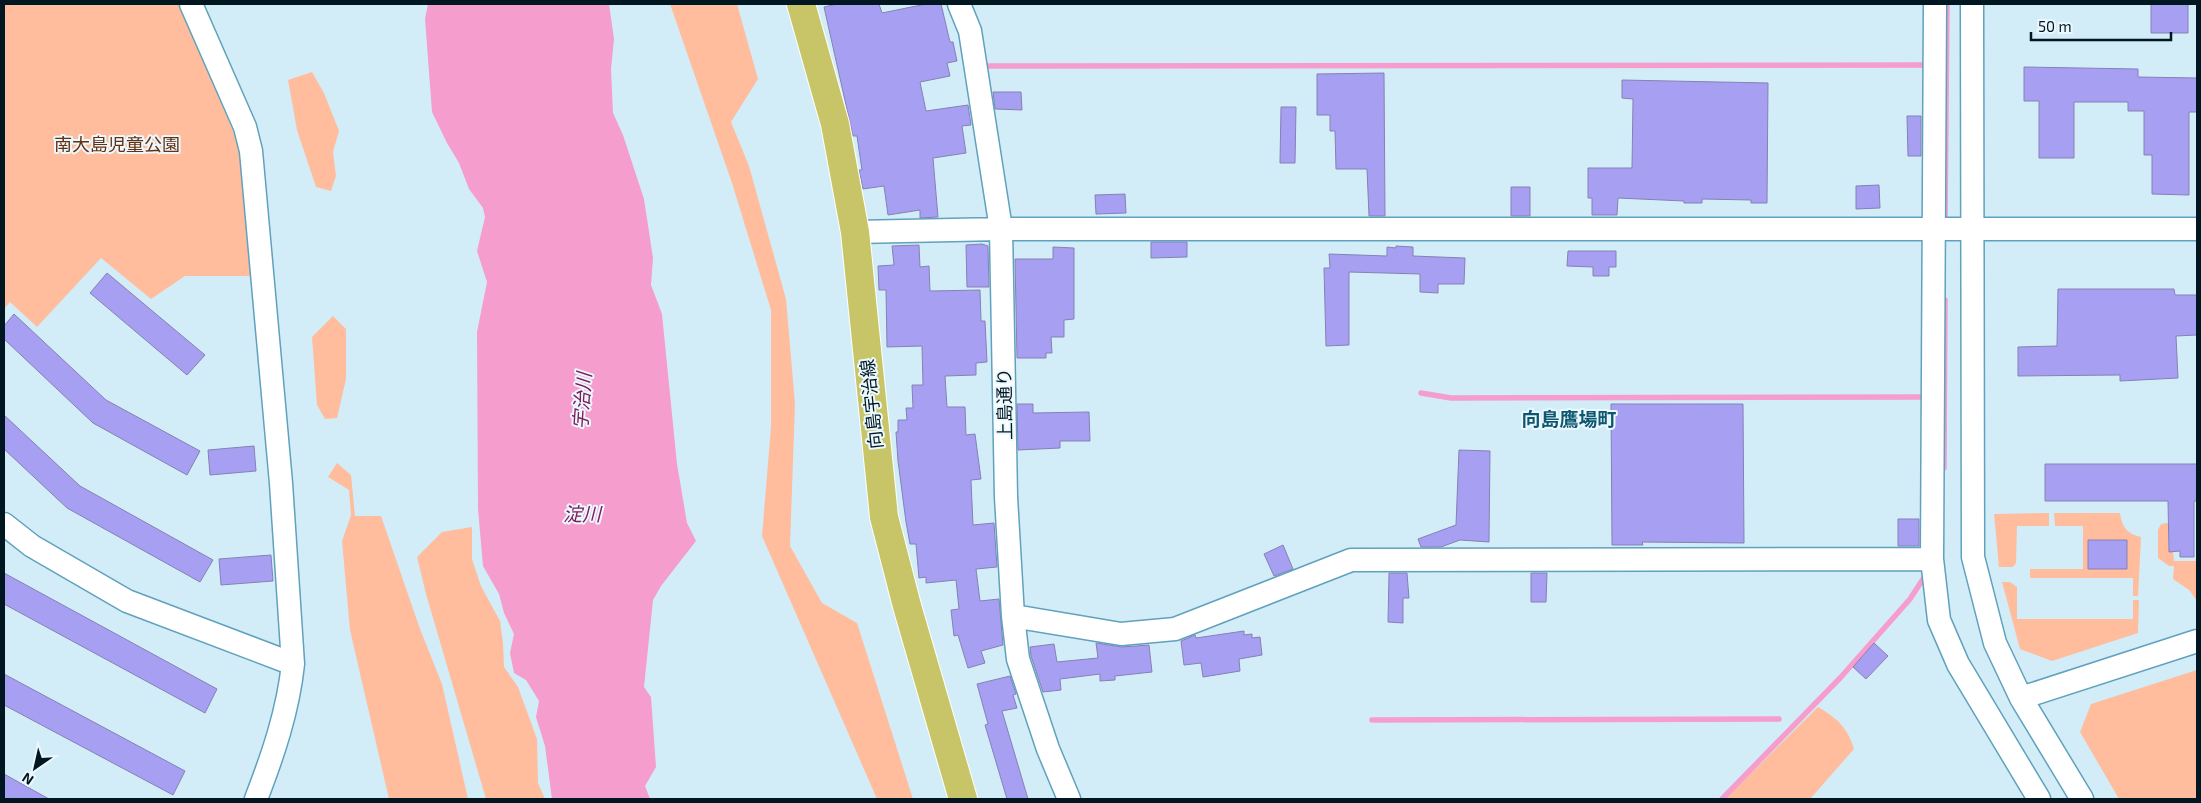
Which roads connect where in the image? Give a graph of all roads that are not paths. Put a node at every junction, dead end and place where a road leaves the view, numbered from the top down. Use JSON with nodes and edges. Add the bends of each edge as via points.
{"nodes":[{"id":1,"x":191,"y":4,"type":"edge"},
{"id":2,"x":801,"y":4,"type":"edge"},
{"id":3,"x":959,"y":4,"type":"edge"},
{"id":4,"x":1935,"y":4,"type":"edge"},
{"id":5,"x":1972,"y":4,"type":"edge"},
{"id":6,"x":1001,"y":229,"type":"junction"},
{"id":7,"x":1942,"y":229,"type":"junction"},
{"id":8,"x":1974,"y":229,"type":"junction"},
{"id":9,"x":2197,"y":229,"type":"edge"},
{"id":10,"x":856,"y":232,"type":"junction"},
{"id":11,"x":4,"y":524,"type":"edge"},
{"id":12,"x":1932,"y":559,"type":"junction"},
{"id":13,"x":1013,"y":616,"type":"junction"},
{"id":14,"x":2197,"y":641,"type":"edge"},
{"id":15,"x":293,"y":664,"type":"junction"},
{"id":16,"x":2021,"y":698,"type":"junction"},
{"id":17,"x":256,"y":799,"type":"edge"},
{"id":18,"x":964,"y":799,"type":"edge"},
{"id":19,"x":1069,"y":799,"type":"edge"},
{"id":20,"x":2039,"y":799,"type":"edge"},
{"id":21,"x":2082,"y":799,"type":"edge"}],
"edges":[{"from":1,"to":15,"type":"street","via":[[244,127],[251,151],[281,483]]},
{"from":2,"to":10,"type":"main road","name":"向島宇治線","via":[[835,124]]},
{"from":3,"to":6,"type":"street","name":"上島通り","via":[[970,31]]},
{"from":4,"to":7,"type":"street","via":[[1934,65]]},
{"from":5,"to":8,"type":"street"},
{"from":6,"to":7,"type":"street"},
{"from":6,"to":10,"type":"street"},
{"from":6,"to":13,"type":"street","name":"上島通り","via":[[1006,497]]},
{"from":7,"to":8,"type":"street"},
{"from":7,"to":12,"type":"street","via":[[1933,397]]},
{"from":8,"to":9,"type":"street"},
{"from":8,"to":16,"type":"street","via":[[1973,557],[1995,643]]},
{"from":10,"to":18,"type":"main road","name":"向島宇治線","via":[[884,517]]},
{"from":11,"to":15,"type":"street","via":[[32,546],[127,601]]},
{"from":12,"to":13,"type":"street","via":[[1351,560],[1176,629],[1121,634]]},
{"from":12,"to":20,"type":"street","via":[[1939,620],[1958,664]]},
{"from":13,"to":19,"type":"street","name":"上島通り","via":[[1018,659],[1048,749]]},
{"from":14,"to":16,"type":"street"},
{"from":15,"to":17,"type":"street","via":[[276,747]]},
{"from":16,"to":21,"type":"street"}]}
